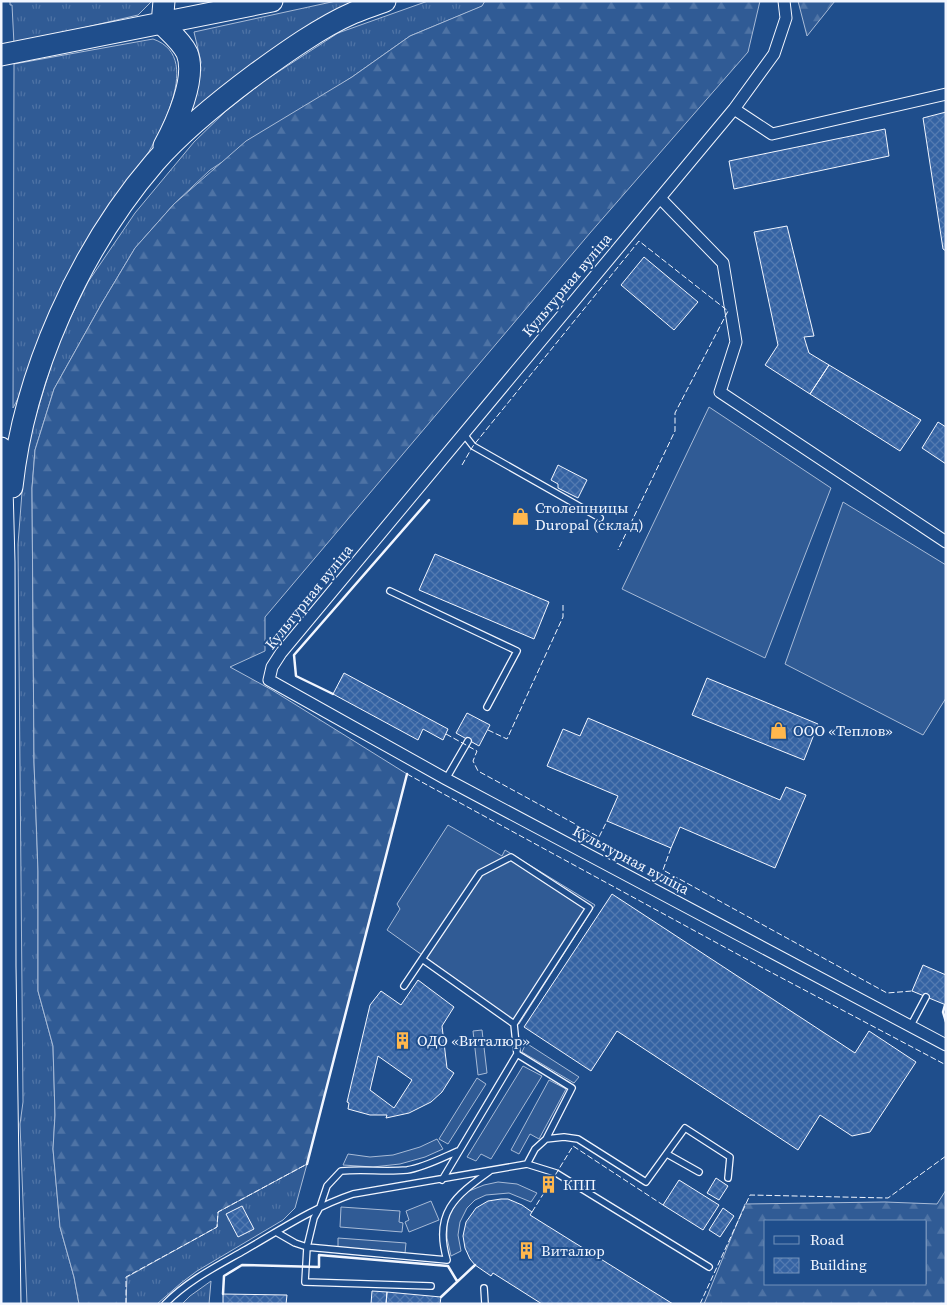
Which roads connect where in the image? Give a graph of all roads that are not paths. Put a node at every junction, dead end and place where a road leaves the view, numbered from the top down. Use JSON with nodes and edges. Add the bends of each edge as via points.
{"nodes":[{"id":1,"x":164,"y":1,"type":"edge"},
{"id":2,"x":272,"y":1,"type":"edge"},
{"id":3,"x":386,"y":1,"type":"edge"},
{"id":4,"x":784,"y":1,"type":"edge"},
{"id":5,"x":162,"y":24,"type":"junction"},
{"id":6,"x":1,"y":55,"type":"edge"},
{"id":7,"x":946,"y":94,"type":"edge"},
{"id":8,"x":734,"y":109,"type":"junction"},
{"id":9,"x":156,"y":161,"type":"junction"},
{"id":10,"x":660,"y":198,"type":"junction"},
{"id":11,"x":463,"y":434,"type":"junction"},
{"id":12,"x":1,"y":448,"type":"edge"},
{"id":13,"x":600,"y":518,"type":"dead end"},
{"id":14,"x":946,"y":542,"type":"edge"},
{"id":15,"x":4,"y":562,"type":"junction"},
{"id":16,"x":390,"y":591,"type":"dead end"},
{"id":17,"x":487,"y":707,"type":"dead end"},
{"id":18,"x":468,"y":741,"type":"dead end"},
{"id":19,"x":446,"y":779,"type":"junction"},
{"id":20,"x":422,"y":959,"type":"junction"},
{"id":21,"x":404,"y":986,"type":"dead end"},
{"id":22,"x":926,"y":997,"type":"dead end"},
{"id":23,"x":514,"y":1024,"type":"junction"},
{"id":24,"x":910,"y":1027,"type":"junction"},
{"id":25,"x":946,"y":1045,"type":"edge"},
{"id":26,"x":517,"y":1054,"type":"junction"},
{"id":27,"x":546,"y":1139,"type":"junction"},
{"id":28,"x":458,"y":1151,"type":"junction"},
{"id":29,"x":667,"y":1154,"type":"junction"},
{"id":30,"x":527,"y":1164,"type":"junction"},
{"id":31,"x":492,"y":1169,"type":"junction"},
{"id":32,"x":699,"y":1172,"type":"dead end"},
{"id":33,"x":728,"y":1178,"type":"dead end"},
{"id":34,"x":442,"y":1180,"type":"junction"},
{"id":35,"x":320,"y":1207,"type":"junction"},
{"id":36,"x":276,"y":1232,"type":"junction"},
{"id":37,"x":307,"y":1247,"type":"junction"},
{"id":38,"x":709,"y":1267,"type":"dead end"},
{"id":39,"x":430,"y":1286,"type":"dead end"},
{"id":40,"x":484,"y":1288,"type":"dead end"},
{"id":41,"x":10,"y":1304,"type":"edge"},
{"id":42,"x":165,"y":1304,"type":"edge"},
{"id":43,"x":485,"y":1304,"type":"edge"}],
"edges":[{"from":1,"to":5,"type":"highway"},
{"from":2,"to":5,"type":"highway"},
{"from":3,"to":9,"type":"highway","via":[[345,17],[273,62],[223,98]]},
{"from":4,"to":8,"type":"street","name":"Культурная вуліца","via":[[786,18],[774,54]]},
{"from":5,"to":6,"type":"highway"},
{"from":5,"to":9,"type":"highway","via":[[187,54],[189,72],[174,129]]},
{"from":7,"to":8,"type":"street","via":[[772,134]]},
{"from":8,"to":10,"type":"street","name":"Культурная вуліца"},
{"from":9,"to":15,"type":"highway","via":[[93,250],[47,347],[22,429],[13,475]]},
{"from":10,"to":11,"type":"street","name":"Культурная вуліца"},
{"from":10,"to":14,"type":"street","via":[[723,262],[736,342],[720,392]]},
{"from":11,"to":13,"type":"lane","via":[[473,446]]},
{"from":11,"to":19,"type":"street","name":"Культурная вуліца","via":[[281,653],[272,667],[269,680]]},
{"from":12,"to":15,"type":"highway"},
{"from":15,"to":41,"type":"highway"},
{"from":16,"to":17,"type":"lane","via":[[517,650]]},
{"from":18,"to":19,"type":"lane"},
{"from":19,"to":24,"type":"street","name":"Культурная вуліца"},
{"from":20,"to":21,"type":"lane"},
{"from":20,"to":23,"type":"lane"},
{"from":20,"to":23,"type":"lane","via":[[480,873],[511,858],[589,908]]},
{"from":22,"to":24,"type":"lane"},
{"from":23,"to":26,"type":"lane"},
{"from":24,"to":25,"type":"street","name":"Культурная вуліца"},
{"from":26,"to":27,"type":"lane","via":[[572,1088]]},
{"from":26,"to":28,"type":"lane"},
{"from":27,"to":29,"type":"lane","via":[[578,1139],[646,1182]]},
{"from":27,"to":30,"type":"lane","via":[[535,1149]]},
{"from":28,"to":34,"type":"lane"},
{"from":28,"to":35,"type":"lane","via":[[410,1170],[341,1171],[327,1186]]},
{"from":29,"to":32,"type":"lane"},
{"from":29,"to":33,"type":"lane","via":[[685,1128],[730,1157]]},
{"from":30,"to":31,"type":"lane"},
{"from":30,"to":38,"type":"lane","via":[[556,1173]]},
{"from":31,"to":34,"type":"lane"},
{"from":31,"to":37,"type":"lane","via":[[459,1195],[449,1208],[442,1228],[442,1245],[447,1260]]},
{"from":34,"to":35,"type":"lane","via":[[353,1194]]},
{"from":35,"to":36,"type":"lane"},
{"from":35,"to":37,"type":"lane"},
{"from":36,"to":37,"type":"lane"},
{"from":36,"to":42,"type":"lane","via":[[180,1290]]},
{"from":37,"to":39,"type":"lane","via":[[305,1282]]},
{"from":40,"to":43,"type":"lane"}]}
